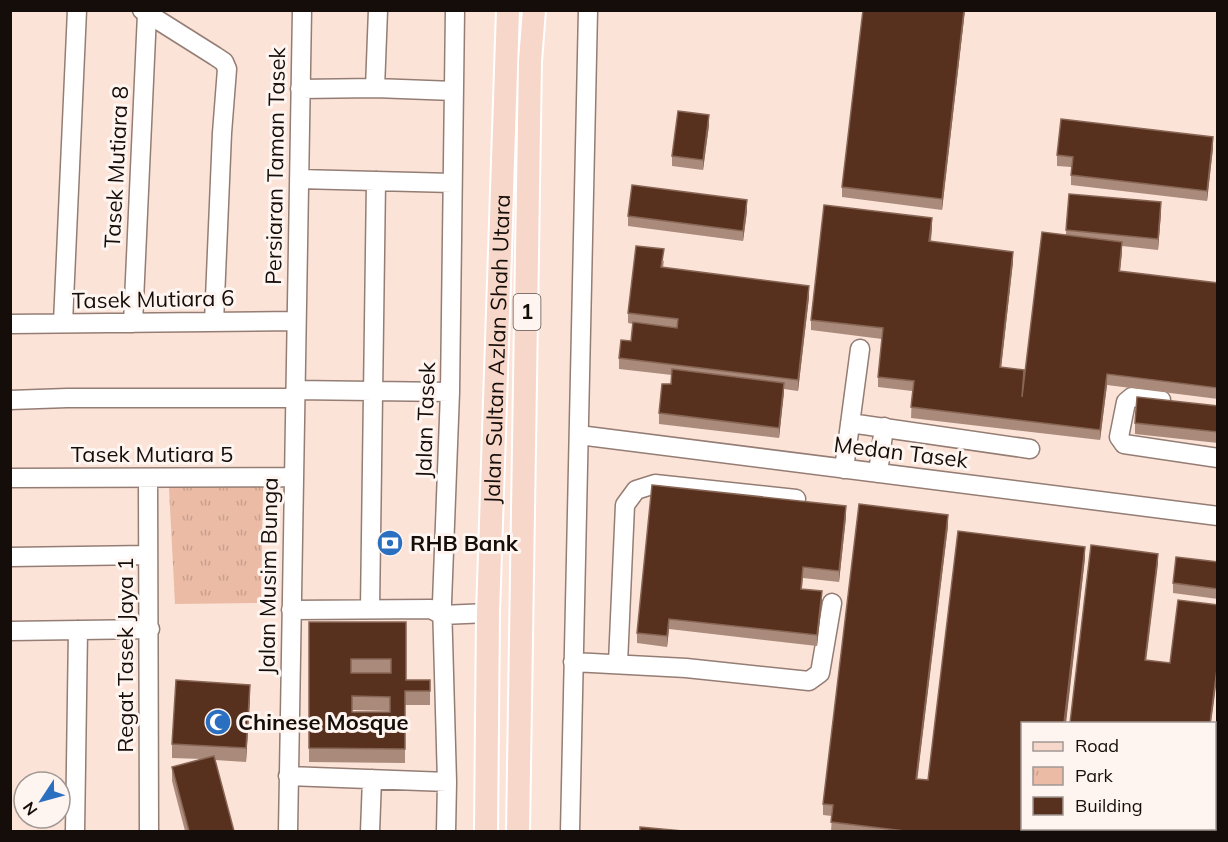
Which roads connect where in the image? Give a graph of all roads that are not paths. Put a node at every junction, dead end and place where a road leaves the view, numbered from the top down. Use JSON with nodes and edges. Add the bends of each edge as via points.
{"nodes":[{"id":1,"x":77,"y":10,"type":"edge"},
{"id":2,"x":302,"y":10,"type":"edge"},
{"id":3,"x":378,"y":10,"type":"edge"},
{"id":4,"x":455,"y":10,"type":"edge"},
{"id":5,"x":508,"y":10,"type":"edge"},
{"id":6,"x":534,"y":10,"type":"edge"},
{"id":7,"x":588,"y":10,"type":"edge"},
{"id":8,"x":144,"y":12,"type":"edge"},
{"id":9,"x":375,"y":88,"type":"junction"},
{"id":10,"x":300,"y":89,"type":"junction"},
{"id":11,"x":454,"y":91,"type":"junction"},
{"id":12,"x":299,"y":178,"type":"junction"},
{"id":13,"x":376,"y":181,"type":"junction"},
{"id":14,"x":452,"y":183,"type":"junction"},
{"id":15,"x":296,"y":321,"type":"junction"},
{"id":16,"x":214,"y":322,"type":"junction"},
{"id":17,"x":63,"y":323,"type":"junction"},
{"id":18,"x":133,"y":323,"type":"junction"},
{"id":19,"x":10,"y":324,"type":"edge"},
{"id":20,"x":861,"y":349,"type":"dead end"},
{"id":21,"x":374,"y":390,"type":"junction"},
{"id":22,"x":450,"y":392,"type":"junction"},
{"id":23,"x":295,"y":394,"type":"junction"},
{"id":24,"x":10,"y":400,"type":"edge"},
{"id":25,"x":1175,"y":402,"type":"edge"},
{"id":26,"x":850,"y":423,"type":"junction"},
{"id":27,"x":884,"y":427,"type":"junction"},
{"id":28,"x":579,"y":435,"type":"junction"},
{"id":29,"x":1030,"y":449,"type":"dead end"},
{"id":30,"x":1218,"y":458,"type":"edge"},
{"id":31,"x":843,"y":469,"type":"junction"},
{"id":32,"x":878,"y":473,"type":"junction"},
{"id":33,"x":293,"y":477,"type":"junction"},
{"id":34,"x":10,"y":478,"type":"edge"},
{"id":35,"x":148,"y":478,"type":"junction"},
{"id":36,"x":796,"y":499,"type":"edge"},
{"id":37,"x":1218,"y":516,"type":"edge"},
{"id":38,"x":524,"y":521,"type":"junction"},
{"id":39,"x":148,"y":555,"type":"junction"},
{"id":40,"x":10,"y":557,"type":"edge"},
{"id":41,"x":832,"y":603,"type":"dead end"},
{"id":42,"x":491,"y":607,"type":"junction"},
{"id":43,"x":370,"y":609,"type":"junction"},
{"id":44,"x":438,"y":609,"type":"junction"},
{"id":45,"x":291,"y":610,"type":"junction"},
{"id":46,"x":150,"y":629,"type":"junction"},
{"id":47,"x":78,"y":630,"type":"junction"},
{"id":48,"x":10,"y":631,"type":"edge"},
{"id":49,"x":522,"y":659,"type":"junction"},
{"id":50,"x":573,"y":662,"type":"junction"},
{"id":51,"x":618,"y":663,"type":"junction"},
{"id":52,"x":1218,"y":739,"type":"edge"},
{"id":53,"x":1216,"y":757,"type":"edge"},
{"id":54,"x":288,"y":776,"type":"junction"},
{"id":55,"x":372,"y":779,"type":"junction"},
{"id":56,"x":447,"y":782,"type":"junction"},
{"id":57,"x":75,"y":831,"type":"edge"},
{"id":58,"x":149,"y":831,"type":"edge"},
{"id":59,"x":288,"y":831,"type":"edge"},
{"id":60,"x":370,"y":831,"type":"edge"},
{"id":61,"x":446,"y":831,"type":"edge"},
{"id":62,"x":486,"y":831,"type":"edge"},
{"id":63,"x":518,"y":831,"type":"edge"},
{"id":64,"x":570,"y":831,"type":"edge"}],
"edges":[{"from":1,"to":17,"type":"street"},
{"from":2,"to":10,"type":"street","name":"Persiaran Taman Tasek"},
{"from":3,"to":9,"type":"street"},
{"from":4,"to":11,"type":"street","name":"Jalan Tasek"},
{"from":5,"to":42,"type":"main road","name":"Jalan Sultan Azlan Shah Utara","number":"1"},
{"from":6,"to":38,"type":"main road","name":"Jalan Sultan Azlan Shah Utara","number":"1","via":[[530,61]]},
{"from":7,"to":28,"type":"street"},
{"from":8,"to":16,"type":"street","via":[[224,62],[227,69]]},
{"from":8,"to":18,"type":"street","name":"Tasek Mutiara 8"},
{"from":9,"to":10,"type":"street"},
{"from":9,"to":11,"type":"street"},
{"from":10,"to":12,"type":"street","name":"Persiaran Taman Tasek"},
{"from":11,"to":14,"type":"street","name":"Jalan Tasek"},
{"from":12,"to":13,"type":"street"},
{"from":12,"to":15,"type":"street","name":"Persiaran Taman Tasek"},
{"from":13,"to":14,"type":"street"},
{"from":13,"to":21,"type":"street"},
{"from":14,"to":22,"type":"street","name":"Jalan Tasek"},
{"from":15,"to":16,"type":"street","name":"Tasek Mutiara 6"},
{"from":15,"to":23,"type":"street","name":"Jalan Musim Bunga"},
{"from":16,"to":18,"type":"street","name":"Tasek Mutiara 6"},
{"from":17,"to":18,"type":"street","name":"Tasek Mutiara 6"},
{"from":17,"to":19,"type":"street","name":"Tasek Mutiara 6"},
{"from":20,"to":26,"type":"street"},
{"from":21,"to":22,"type":"street"},
{"from":21,"to":23,"type":"street"},
{"from":21,"to":43,"type":"street"},
{"from":22,"to":44,"type":"street","name":"Jalan Tasek"},
{"from":23,"to":24,"type":"street"},
{"from":23,"to":33,"type":"street","name":"Jalan Musim Bunga"},
{"from":25,"to":30,"type":"street","via":[[1132,397],[1126,402],[1119,436],[1124,444]]},
{"from":26,"to":27,"type":"street"},
{"from":26,"to":31,"type":"street"},
{"from":27,"to":29,"type":"street"},
{"from":27,"to":32,"type":"street"},
{"from":28,"to":31,"type":"street","name":"Medan Tasek"},
{"from":28,"to":50,"type":"street"},
{"from":31,"to":32,"type":"street","name":"Medan Tasek"},
{"from":32,"to":37,"type":"street","name":"Medan Tasek"},
{"from":33,"to":35,"type":"street","name":"Tasek Mutiara 5"},
{"from":33,"to":45,"type":"street","name":"Jalan Musim Bunga"},
{"from":34,"to":35,"type":"street","name":"Tasek Mutiara 5"},
{"from":35,"to":39,"type":"street","name":"Regat Tasek Jaya 1"},
{"from":36,"to":51,"type":"street","via":[[655,484],[636,490],[625,505]]},
{"from":38,"to":42,"type":"main road","via":[[515,531],[509,596]]},
{"from":38,"to":49,"type":"main road","name":"Jalan Sultan Azlan Shah Utara","number":"1"},
{"from":39,"to":40,"type":"street"},
{"from":39,"to":46,"type":"street","name":"Regat Tasek Jaya 1"},
{"from":41,"to":51,"type":"street","via":[[820,673],[809,681]]},
{"from":42,"to":44,"type":"street"},
{"from":42,"to":49,"type":"main road","via":[[514,627]]},
{"from":42,"to":62,"type":"main road","name":"Jalan Sultan Azlan Shah Utara","number":"1"},
{"from":43,"to":44,"type":"street"},
{"from":43,"to":45,"type":"street"},
{"from":44,"to":56,"type":"street","name":"Jalan Tasek"},
{"from":45,"to":54,"type":"street","name":"Jalan Musim Bunga"},
{"from":46,"to":47,"type":"street"},
{"from":46,"to":58,"type":"street","name":"Regat Tasek Jaya 1"},
{"from":47,"to":48,"type":"street"},
{"from":47,"to":57,"type":"street"},
{"from":49,"to":63,"type":"main road","name":"Jalan Sultan Azlan Shah Utara","number":"1"},
{"from":50,"to":51,"type":"street"},
{"from":50,"to":64,"type":"street"},
{"from":52,"to":53,"type":"street"},
{"from":54,"to":55,"type":"street"},
{"from":54,"to":59,"type":"street","name":"Jalan Musim Bunga"},
{"from":55,"to":56,"type":"street"},
{"from":55,"to":60,"type":"street"},
{"from":56,"to":61,"type":"street","name":"Jalan Tasek"}]}
